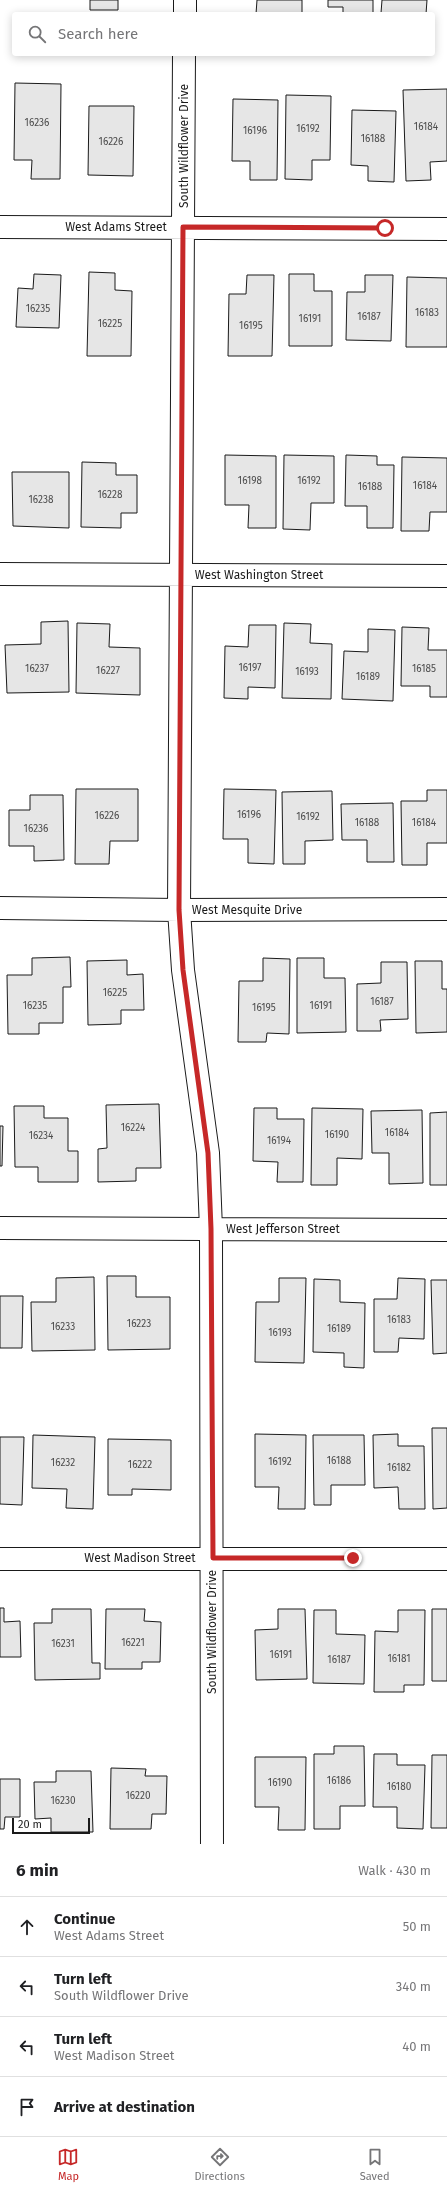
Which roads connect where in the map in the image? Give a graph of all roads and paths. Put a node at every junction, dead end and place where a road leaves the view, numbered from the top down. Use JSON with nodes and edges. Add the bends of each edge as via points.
{"nodes":[{"id":1,"x":185,"y":0,"type":"edge"},
{"id":2,"x":185,"y":12,"type":"edge"},
{"id":3,"x":184,"y":56,"type":"edge"},
{"id":4,"x":0,"y":227,"type":"edge"},
{"id":5,"x":183,"y":227,"type":"junction"},
{"id":6,"x":447,"y":229,"type":"edge"},
{"id":7,"x":0,"y":574,"type":"edge"},
{"id":8,"x":180,"y":575,"type":"junction"},
{"id":9,"x":447,"y":576,"type":"edge"},
{"id":10,"x":0,"y":908,"type":"edge"},
{"id":11,"x":447,"y":908,"type":"edge"},
{"id":12,"x":179,"y":910,"type":"junction"},
{"id":13,"x":0,"y":1228,"type":"edge"},
{"id":14,"x":211,"y":1229,"type":"junction"},
{"id":15,"x":447,"y":1230,"type":"edge"},
{"id":16,"x":213,"y":1558,"type":"junction"},
{"id":17,"x":0,"y":1559,"type":"edge"},
{"id":18,"x":447,"y":1559,"type":"edge"},
{"id":19,"x":212,"y":1844,"type":"edge"}],
"edges":[{"from":1,"to":2,"type":"street"},
{"from":3,"to":5,"type":"street","name":"South Wildflower Drive"},
{"from":4,"to":5,"type":"street","name":"West Adams Street"},
{"from":5,"to":6,"type":"street","name":"West Adams Street"},
{"from":5,"to":8,"type":"street","name":"South Wildflower Drive"},
{"from":7,"to":8,"type":"street","name":"West Washington Street"},
{"from":8,"to":9,"type":"street","name":"West Washington Street"},
{"from":8,"to":12,"type":"street","name":"South Wildflower Drive"},
{"from":10,"to":12,"type":"street","name":"West Mesquite Drive"},
{"from":11,"to":12,"type":"street","name":"West Mesquite Drive"},
{"from":12,"to":14,"type":"street","name":"South Wildflower Drive","via":[[183,970],[208,1153]]},
{"from":13,"to":14,"type":"street","name":"West Jefferson Street"},
{"from":14,"to":15,"type":"street","name":"West Jefferson Street"},
{"from":14,"to":16,"type":"street","name":"South Wildflower Drive"},
{"from":16,"to":17,"type":"street","name":"West Madison Street"},
{"from":16,"to":18,"type":"street","name":"West Madison Street"},
{"from":16,"to":19,"type":"street","name":"South Wildflower Drive"}]}
